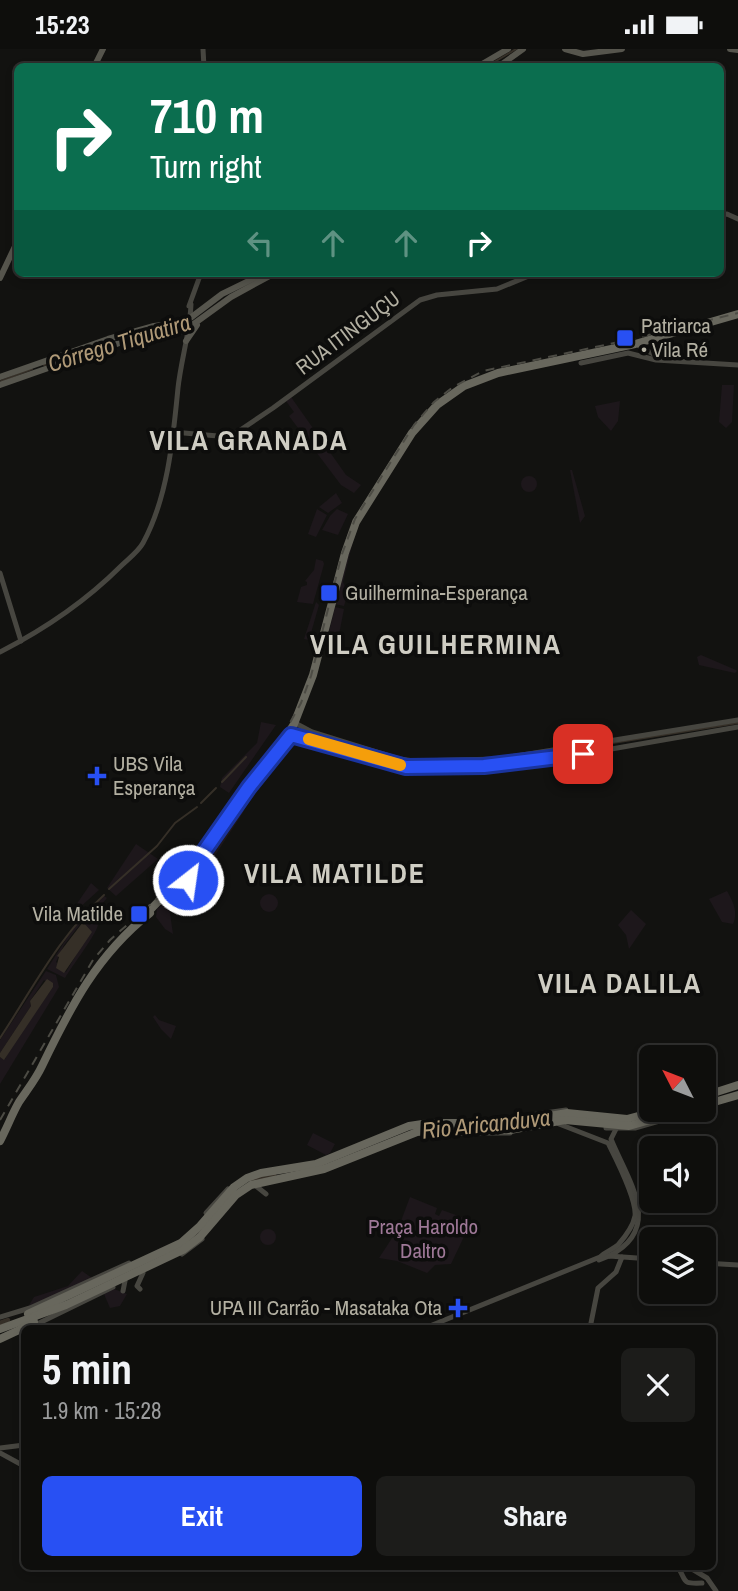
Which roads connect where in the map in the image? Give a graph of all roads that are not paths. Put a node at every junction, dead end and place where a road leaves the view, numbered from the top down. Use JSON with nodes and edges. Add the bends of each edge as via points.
{"nodes":[{"id":1,"x":508,"y":49,"type":"edge"},
{"id":2,"x":523,"y":49,"type":"edge"},
{"id":3,"x":565,"y":49,"type":"edge"},
{"id":4,"x":622,"y":49,"type":"edge"},
{"id":5,"x":730,"y":49,"type":"edge"},
{"id":6,"x":738,"y":50,"type":"edge"},
{"id":7,"x":495,"y":56,"type":"junction"},
{"id":8,"x":484,"y":63,"type":"edge"},
{"id":9,"x":489,"y":63,"type":"edge"},
{"id":10,"x":502,"y":63,"type":"edge"},
{"id":11,"x":14,"y":242,"type":"edge"},
{"id":12,"x":14,"y":248,"type":"edge"},
{"id":13,"x":0,"y":271,"type":"edge"},
{"id":14,"x":200,"y":277,"type":"edge"},
{"id":15,"x":259,"y":277,"type":"edge"},
{"id":16,"x":268,"y":277,"type":"edge"},
{"id":17,"x":526,"y":277,"type":"edge"},
{"id":18,"x":0,"y":278,"type":"edge"},
{"id":19,"x":215,"y":304,"type":"junction"},
{"id":20,"x":738,"y":315,"type":"edge"},
{"id":21,"x":188,"y":320,"type":"junction"},
{"id":22,"x":198,"y":323,"type":"junction"},
{"id":23,"x":161,"y":329,"type":"junction"},
{"id":24,"x":173,"y":333,"type":"junction"},
{"id":25,"x":185,"y":343,"type":"junction"},
{"id":26,"x":643,"y":349,"type":"junction"},
{"id":27,"x":581,"y":363,"type":"dead end"},
{"id":28,"x":738,"y":364,"type":"edge"},
{"id":29,"x":18,"y":374,"type":"junction"},
{"id":30,"x":0,"y":377,"type":"edge"},
{"id":31,"x":0,"y":385,"type":"edge"},
{"id":32,"x":419,"y":424,"type":"junction"},
{"id":33,"x":173,"y":432,"type":"junction"},
{"id":34,"x":416,"y":434,"type":"junction"},
{"id":35,"x":0,"y":573,"type":"edge"},
{"id":36,"x":118,"y":575,"type":"dead end"},
{"id":37,"x":109,"y":578,"type":"junction"},
{"id":38,"x":0,"y":584,"type":"edge"},
{"id":39,"x":19,"y":641,"type":"junction"},
{"id":40,"x":0,"y":652,"type":"edge"},
{"id":41,"x":738,"y":720,"type":"edge"},
{"id":42,"x":738,"y":727,"type":"edge"},
{"id":43,"x":294,"y":728,"type":"junction"},
{"id":44,"x":197,"y":862,"type":"junction"},
{"id":45,"x":191,"y":881,"type":"dead end"},
{"id":46,"x":150,"y":911,"type":"junction"},
{"id":47,"x":44,"y":1052,"type":"junction"},
{"id":48,"x":37,"y":1076,"type":"junction"},
{"id":49,"x":738,"y":1085,"type":"edge"},
{"id":50,"x":716,"y":1092,"type":"edge"},
{"id":51,"x":738,"y":1097,"type":"edge"},
{"id":52,"x":716,"y":1104,"type":"edge"},
{"id":53,"x":575,"y":1109,"type":"junction"},
{"id":54,"x":639,"y":1114,"type":"edge"},
{"id":55,"x":639,"y":1116,"type":"edge"},
{"id":56,"x":599,"y":1117,"type":"junction"},
{"id":57,"x":474,"y":1120,"type":"junction"},
{"id":58,"x":640,"y":1122,"type":"edge"},
{"id":59,"x":644,"y":1122,"type":"edge"},
{"id":60,"x":657,"y":1122,"type":"edge"},
{"id":61,"x":449,"y":1123,"type":"junction"},
{"id":62,"x":555,"y":1124,"type":"junction"},
{"id":63,"x":637,"y":1124,"type":"junction"},
{"id":64,"x":616,"y":1129,"type":"junction"},
{"id":65,"x":434,"y":1130,"type":"junction"},
{"id":66,"x":462,"y":1133,"type":"junction"},
{"id":67,"x":0,"y":1139,"type":"edge"},
{"id":68,"x":327,"y":1161,"type":"junction"},
{"id":69,"x":288,"y":1166,"type":"junction"},
{"id":70,"x":312,"y":1172,"type":"junction"},
{"id":71,"x":279,"y":1181,"type":"junction"},
{"id":72,"x":260,"y":1184,"type":"junction"},
{"id":73,"x":266,"y":1194,"type":"dead end"},
{"id":74,"x":626,"y":1239,"type":"junction"},
{"id":75,"x":160,"y":1250,"type":"junction"},
{"id":76,"x":604,"y":1253,"type":"junction"},
{"id":77,"x":620,"y":1254,"type":"junction"},
{"id":78,"x":639,"y":1257,"type":"edge"},
{"id":79,"x":716,"y":1263,"type":"edge"},
{"id":80,"x":162,"y":1264,"type":"joint"},
{"id":81,"x":738,"y":1265,"type":"edge"},
{"id":82,"x":132,"y":1266,"type":"junction"},
{"id":83,"x":143,"y":1271,"type":"junction"},
{"id":84,"x":125,"y":1281,"type":"junction"},
{"id":85,"x":82,"y":1289,"type":"junction"},
{"id":86,"x":140,"y":1289,"type":"dead end"},
{"id":87,"x":123,"y":1291,"type":"dead end"},
{"id":88,"x":45,"y":1301,"type":"junction"},
{"id":89,"x":72,"y":1306,"type":"junction"},
{"id":90,"x":38,"y":1315,"type":"junction"},
{"id":91,"x":0,"y":1317,"type":"edge"},
{"id":92,"x":14,"y":1322,"type":"junction"},
{"id":93,"x":23,"y":1325,"type":"edge"},
{"id":94,"x":27,"y":1325,"type":"edge"},
{"id":95,"x":27,"y":1325,"type":"edge"},
{"id":96,"x":28,"y":1325,"type":"edge"},
{"id":97,"x":28,"y":1325,"type":"edge"},
{"id":98,"x":432,"y":1325,"type":"edge"},
{"id":99,"x":437,"y":1325,"type":"edge"},
{"id":100,"x":592,"y":1325,"type":"edge"},
{"id":101,"x":0,"y":1328,"type":"edge"},
{"id":102,"x":21,"y":1329,"type":"edge"},
{"id":103,"x":21,"y":1329,"type":"edge"},
{"id":104,"x":0,"y":1340,"type":"edge"},
{"id":105,"x":21,"y":1446,"type":"edge"},
{"id":106,"x":1,"y":1450,"type":"edge"},
{"id":107,"x":21,"y":1464,"type":"edge"},
{"id":108,"x":678,"y":1570,"type":"edge"},
{"id":109,"x":687,"y":1570,"type":"edge"},
{"id":110,"x":692,"y":1570,"type":"edge"},
{"id":111,"x":682,"y":1577,"type":"junction"},
{"id":112,"x":704,"y":1580,"type":"junction"},
{"id":113,"x":715,"y":1591,"type":"edge"}],
"edges":[{"from":1,"to":7,"type":"main road"},
{"from":2,"to":10,"type":"main road"},
{"from":3,"to":4,"type":"main road","via":[[583,54]]},
{"from":5,"to":6,"type":"main road"},
{"from":7,"to":8,"type":"main road"},
{"from":7,"to":9,"type":"main road"},
{"from":11,"to":13,"type":"main road"},
{"from":12,"to":18,"type":"main road"},
{"from":14,"to":21,"type":"main road"},
{"from":15,"to":19,"type":"main road"},
{"from":16,"to":19,"type":"main road"},
{"from":17,"to":33,"type":"main road","name":"RUA ITINGUÇU","via":[[496,289],[420,300],[229,438]]},
{"from":19,"to":21,"type":"main road"},
{"from":19,"to":22,"type":"main road"},
{"from":20,"to":26,"type":"highway"},
{"from":21,"to":22,"type":"main road"},
{"from":21,"to":23,"type":"main road"},
{"from":21,"to":24,"type":"main road"},
{"from":21,"to":25,"type":"main road"},
{"from":22,"to":25,"type":"main road"},
{"from":23,"to":24,"type":"main road"},
{"from":23,"to":29,"type":"main road"},
{"from":24,"to":25,"type":"main road"},
{"from":25,"to":33,"type":"main road"},
{"from":26,"to":27,"type":"main road"},
{"from":26,"to":28,"type":"main road","via":[[658,358]]},
{"from":26,"to":32,"type":"highway","via":[[487,376],[443,400]]},
{"from":26,"to":34,"type":"highway","via":[[485,379],[452,397]]},
{"from":29,"to":30,"type":"main road"},
{"from":29,"to":31,"type":"main road"},
{"from":32,"to":34,"type":"highway"},
{"from":32,"to":43,"type":"highway","via":[[356,522]]},
{"from":33,"to":37,"type":"main road","via":[[163,490],[147,534]]},
{"from":34,"to":43,"type":"highway","via":[[355,529],[312,689]]},
{"from":35,"to":39,"type":"main road"},
{"from":36,"to":37,"type":"main road"},
{"from":37,"to":39,"type":"main road","via":[[37,633]]},
{"from":38,"to":39,"type":"main road"},
{"from":39,"to":40,"type":"main road"},
{"from":41,"to":43,"type":"main road","via":[[498,759],[414,761]]},
{"from":42,"to":43,"type":"main road","via":[[554,759],[460,767],[406,767]]},
{"from":43,"to":44,"type":"highway","via":[[279,757]]},
{"from":43,"to":46,"type":"highway","via":[[190,869]]},
{"from":44,"to":45,"type":"highway","via":[[188,878]]},
{"from":44,"to":46,"type":"highway","via":[[177,889]]},
{"from":46,"to":47,"type":"highway","via":[[96,962]]},
{"from":46,"to":48,"type":"highway","via":[[97,966]]},
{"from":47,"to":48,"type":"highway"},
{"from":47,"to":67,"type":"highway"},
{"from":48,"to":67,"type":"highway"},
{"from":49,"to":50,"type":"highway"},
{"from":51,"to":52,"type":"highway"},
{"from":53,"to":54,"type":"main road"},
{"from":53,"to":56,"type":"highway"},
{"from":53,"to":57,"type":"main road"},
{"from":55,"to":56,"type":"highway"},
{"from":56,"to":61,"type":"highway","via":[[567,1113],[509,1123]]},
{"from":57,"to":61,"type":"highway"},
{"from":57,"to":69,"type":"main road","via":[[416,1122],[324,1158]]},
{"from":58,"to":63,"type":"highway"},
{"from":59,"to":63,"type":"highway"},
{"from":60,"to":64,"type":"main road"},
{"from":61,"to":68,"type":"highway","via":[[409,1126]]},
{"from":62,"to":63,"type":"highway","via":[[574,1120]]},
{"from":62,"to":64,"type":"main road"},
{"from":62,"to":65,"type":"highway","via":[[498,1131]]},
{"from":62,"to":66,"type":"main road","via":[[510,1133]]},
{"from":62,"to":74,"type":"main road","via":[[609,1145],[634,1205],[634,1221]]},
{"from":64,"to":74,"type":"main road","via":[[611,1139],[640,1211]]},
{"from":65,"to":66,"type":"highway"},
{"from":65,"to":70,"type":"highway","via":[[417,1132]]},
{"from":66,"to":71,"type":"main road","via":[[418,1135],[325,1174]]},
{"from":68,"to":69,"type":"highway"},
{"from":68,"to":82,"type":"highway","via":[[247,1178],[186,1239]]},
{"from":69,"to":75,"type":"main road","via":[[239,1179],[190,1232]]},
{"from":70,"to":71,"type":"highway"},
{"from":70,"to":72,"type":"highway"},
{"from":71,"to":72,"type":"main road"},
{"from":72,"to":73,"type":"main road"},
{"from":72,"to":80,"type":"main road","via":[[236,1199],[198,1244]]},
{"from":72,"to":83,"type":"highway","via":[[236,1195],[190,1246]]},
{"from":74,"to":77,"type":"main road"},
{"from":75,"to":82,"type":"highway"},
{"from":75,"to":88,"type":"main road"},
{"from":76,"to":77,"type":"main road"},
{"from":76,"to":77,"type":"main road"},
{"from":76,"to":98,"type":"main road"},
{"from":76,"to":99,"type":"main road"},
{"from":77,"to":78,"type":"main road"},
{"from":77,"to":100,"type":"main road","via":[[620,1272],[600,1290]]},
{"from":79,"to":81,"type":"main road"},
{"from":80,"to":83,"type":"highway"},
{"from":82,"to":85,"type":"highway"},
{"from":83,"to":84,"type":"main road"},
{"from":83,"to":86,"type":"main road","via":[[136,1287]]},
{"from":83,"to":90,"type":"highway"},
{"from":84,"to":87,"type":"main road"},
{"from":84,"to":89,"type":"main road"},
{"from":85,"to":88,"type":"highway"},
{"from":85,"to":92,"type":"highway"},
{"from":88,"to":91,"type":"main road"},
{"from":89,"to":90,"type":"highway"},
{"from":89,"to":96,"type":"main road"},
{"from":90,"to":94,"type":"highway"},
{"from":92,"to":93,"type":"highway"},
{"from":92,"to":101,"type":"highway"},
{"from":95,"to":97,"type":"highway","via":[[33,1318]]},
{"from":102,"to":104,"type":"highway"},
{"from":103,"to":104,"type":"main road"},
{"from":105,"to":106,"type":"main road"},
{"from":106,"to":107,"type":"main road"},
{"from":108,"to":111,"type":"main road"},
{"from":109,"to":111,"type":"main road"},
{"from":110,"to":112,"type":"main road"},
{"from":111,"to":112,"type":"main road","via":[[690,1585]]},
{"from":112,"to":113,"type":"main road"}]}
